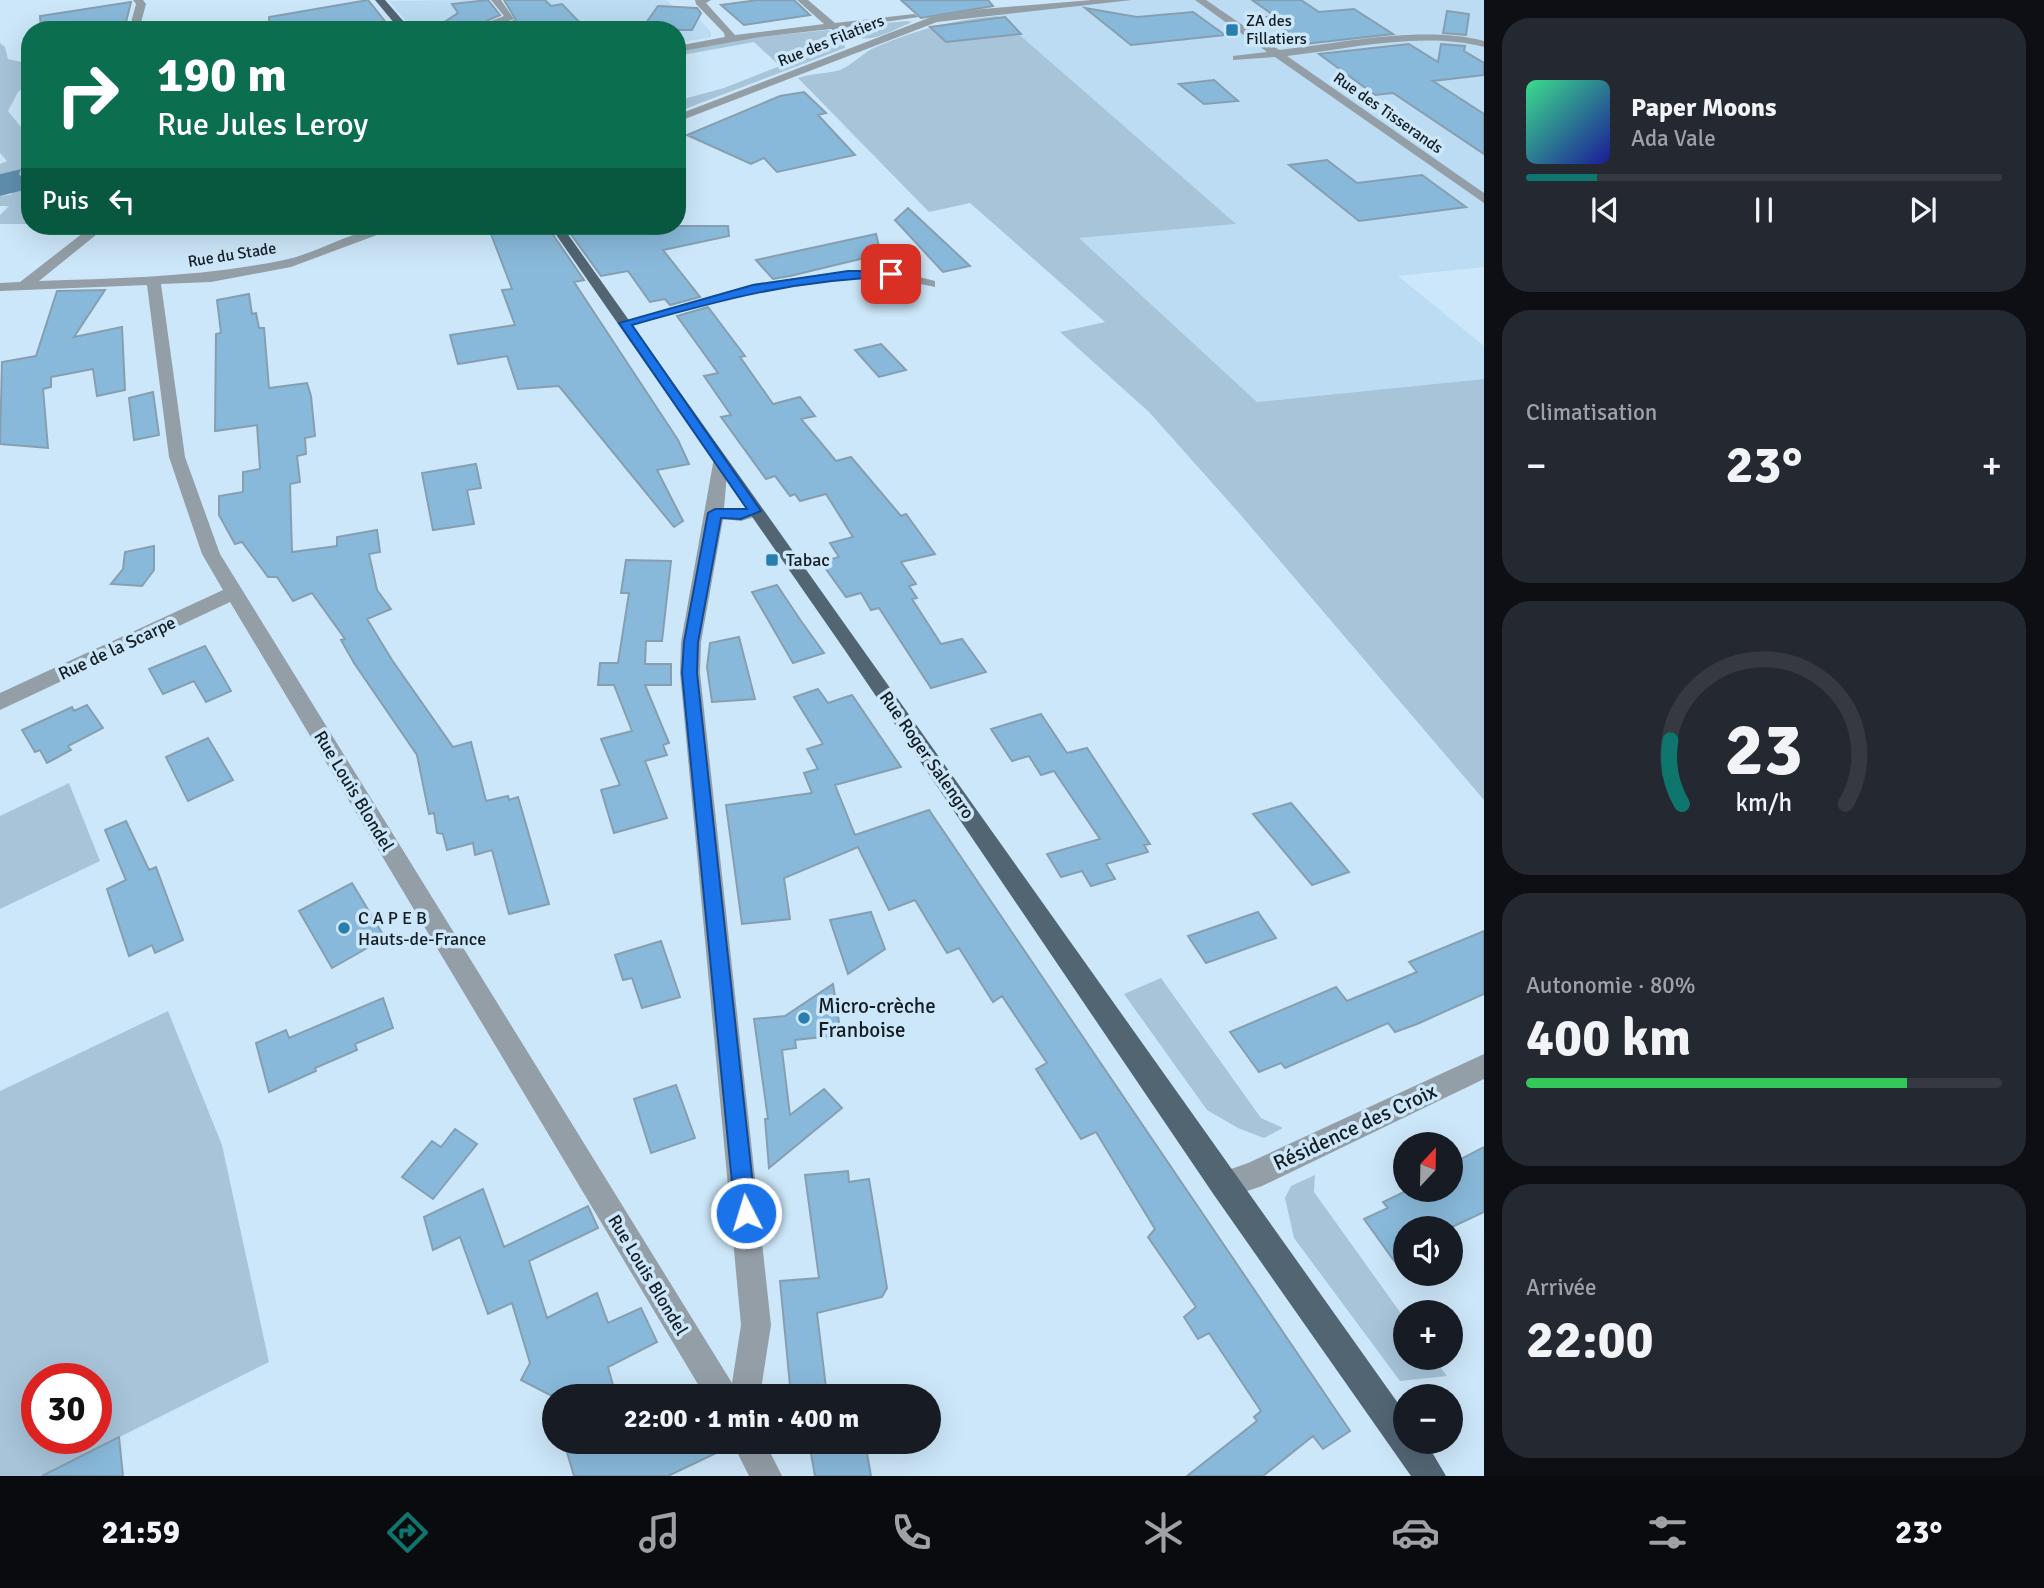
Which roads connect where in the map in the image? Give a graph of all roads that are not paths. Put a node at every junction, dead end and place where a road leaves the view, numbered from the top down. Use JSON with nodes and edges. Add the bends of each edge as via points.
{"nodes":[{"id":1,"x":138,"y":0,"type":"edge"},
{"id":2,"x":380,"y":0,"type":"edge"},
{"id":3,"x":496,"y":0,"type":"edge"},
{"id":4,"x":706,"y":0,"type":"edge"},
{"id":5,"x":802,"y":0,"type":"edge"},
{"id":6,"x":1014,"y":0,"type":"edge"},
{"id":7,"x":1127,"y":0,"type":"edge"},
{"id":8,"x":1200,"y":0,"type":"edge"},
{"id":9,"x":1024,"y":9,"type":"junction"},
{"id":10,"x":924,"y":16,"type":"dead end"},
{"id":11,"x":138,"y":21,"type":"edge"},
{"id":12,"x":398,"y":21,"type":"edge"},
{"id":13,"x":504,"y":21,"type":"edge"},
{"id":14,"x":833,"y":26,"type":"junction"},
{"id":15,"x":730,"y":38,"type":"junction"},
{"id":16,"x":1484,"y":44,"type":"edge"},
{"id":17,"x":861,"y":46,"type":"junction"},
{"id":18,"x":686,"y":47,"type":"edge"},
{"id":19,"x":1274,"y":53,"type":"junction"},
{"id":20,"x":1237,"y":58,"type":"dead end"},
{"id":21,"x":686,"y":115,"type":"edge"},
{"id":22,"x":1484,"y":199,"type":"edge"},
{"id":23,"x":88,"y":235,"type":"edge"},
{"id":24,"x":369,"y":235,"type":"edge"},
{"id":25,"x":562,"y":235,"type":"edge"},
{"id":26,"x":900,"y":255,"type":"dead end"},
{"id":27,"x":891,"y":274,"type":"junction"},
{"id":28,"x":154,"y":283,"type":"junction"},
{"id":29,"x":930,"y":284,"type":"dead end"},
{"id":30,"x":25,"y":285,"type":"junction"},
{"id":31,"x":0,"y":287,"type":"edge"},
{"id":32,"x":625,"y":323,"type":"junction"},
{"id":33,"x":720,"y":462,"type":"junction"},
{"id":34,"x":755,"y":511,"type":"junction"},
{"id":35,"x":715,"y":513,"type":"junction"},
{"id":36,"x":233,"y":593,"type":"junction"},
{"id":37,"x":0,"y":702,"type":"edge"},
{"id":38,"x":1484,"y":1066,"type":"edge"},
{"id":39,"x":1224,"y":1185,"type":"junction"},
{"id":40,"x":715,"y":1384,"type":"edge"},
{"id":41,"x":747,"y":1384,"type":"edge"},
{"id":42,"x":1393,"y":1422,"type":"edge"},
{"id":43,"x":754,"y":1454,"type":"edge"},
{"id":44,"x":1415,"y":1454,"type":"edge"},
{"id":45,"x":766,"y":1476,"type":"edge"},
{"id":46,"x":1430,"y":1476,"type":"edge"}],
"edges":[{"from":1,"to":11,"type":"street"},
{"from":2,"to":12,"type":"main road"},
{"from":3,"to":13,"type":"street","via":[[510,17]]},
{"from":4,"to":15,"type":"street","via":[[699,2]]},
{"from":5,"to":14,"type":"street"},
{"from":6,"to":9,"type":"street"},
{"from":7,"to":9,"type":"street","name":"Rue des Filatiers"},
{"from":8,"to":19,"type":"street","name":"Rue des Tisserands"},
{"from":9,"to":17,"type":"street","name":"Rue des Filatiers","via":[[935,19]]},
{"from":10,"to":14,"type":"street"},
{"from":14,"to":15,"type":"street"},
{"from":14,"to":17,"type":"street"},
{"from":15,"to":18,"type":"street"},
{"from":16,"to":19,"type":"street","name":"Rue des Tisserands","via":[[1432,37]]},
{"from":17,"to":21,"type":"street","name":"Rue des Filatiers"},
{"from":19,"to":20,"type":"street","name":"Rue des Tisserands"},
{"from":19,"to":22,"type":"street","name":"Rue des Tisserands"},
{"from":23,"to":30,"type":"street"},
{"from":24,"to":28,"type":"street","name":"Rue du Stade","via":[[291,263]]},
{"from":25,"to":32,"type":"main road","name":"Rue Roger Salengro"},
{"from":26,"to":27,"type":"street"},
{"from":27,"to":29,"type":"street"},
{"from":27,"to":32,"type":"street","via":[[753,288]]},
{"from":28,"to":30,"type":"street"},
{"from":28,"to":36,"type":"street","name":"Rue Louis Blondel","via":[[177,457],[211,554]]},
{"from":30,"to":31,"type":"street"},
{"from":32,"to":33,"type":"main road","name":"Rue Roger Salengro"},
{"from":33,"to":34,"type":"main road","name":"Rue Roger Salengro"},
{"from":33,"to":35,"type":"street"},
{"from":34,"to":35,"type":"street"},
{"from":34,"to":39,"type":"main road","name":"Rue Roger Salengro"},
{"from":35,"to":41,"type":"street","via":[[691,642],[690,673],[755,1325]]},
{"from":36,"to":37,"type":"street","name":"Rue de la Scarpe"},
{"from":36,"to":40,"type":"street","name":"Rue Louis Blondel"},
{"from":38,"to":39,"type":"street","name":"Résidence des Croix"},
{"from":39,"to":42,"type":"main road","name":"Rue Roger Salengro"},
{"from":43,"to":45,"type":"street"},
{"from":44,"to":46,"type":"main road","name":"Rue Roger Salengro"}]}
